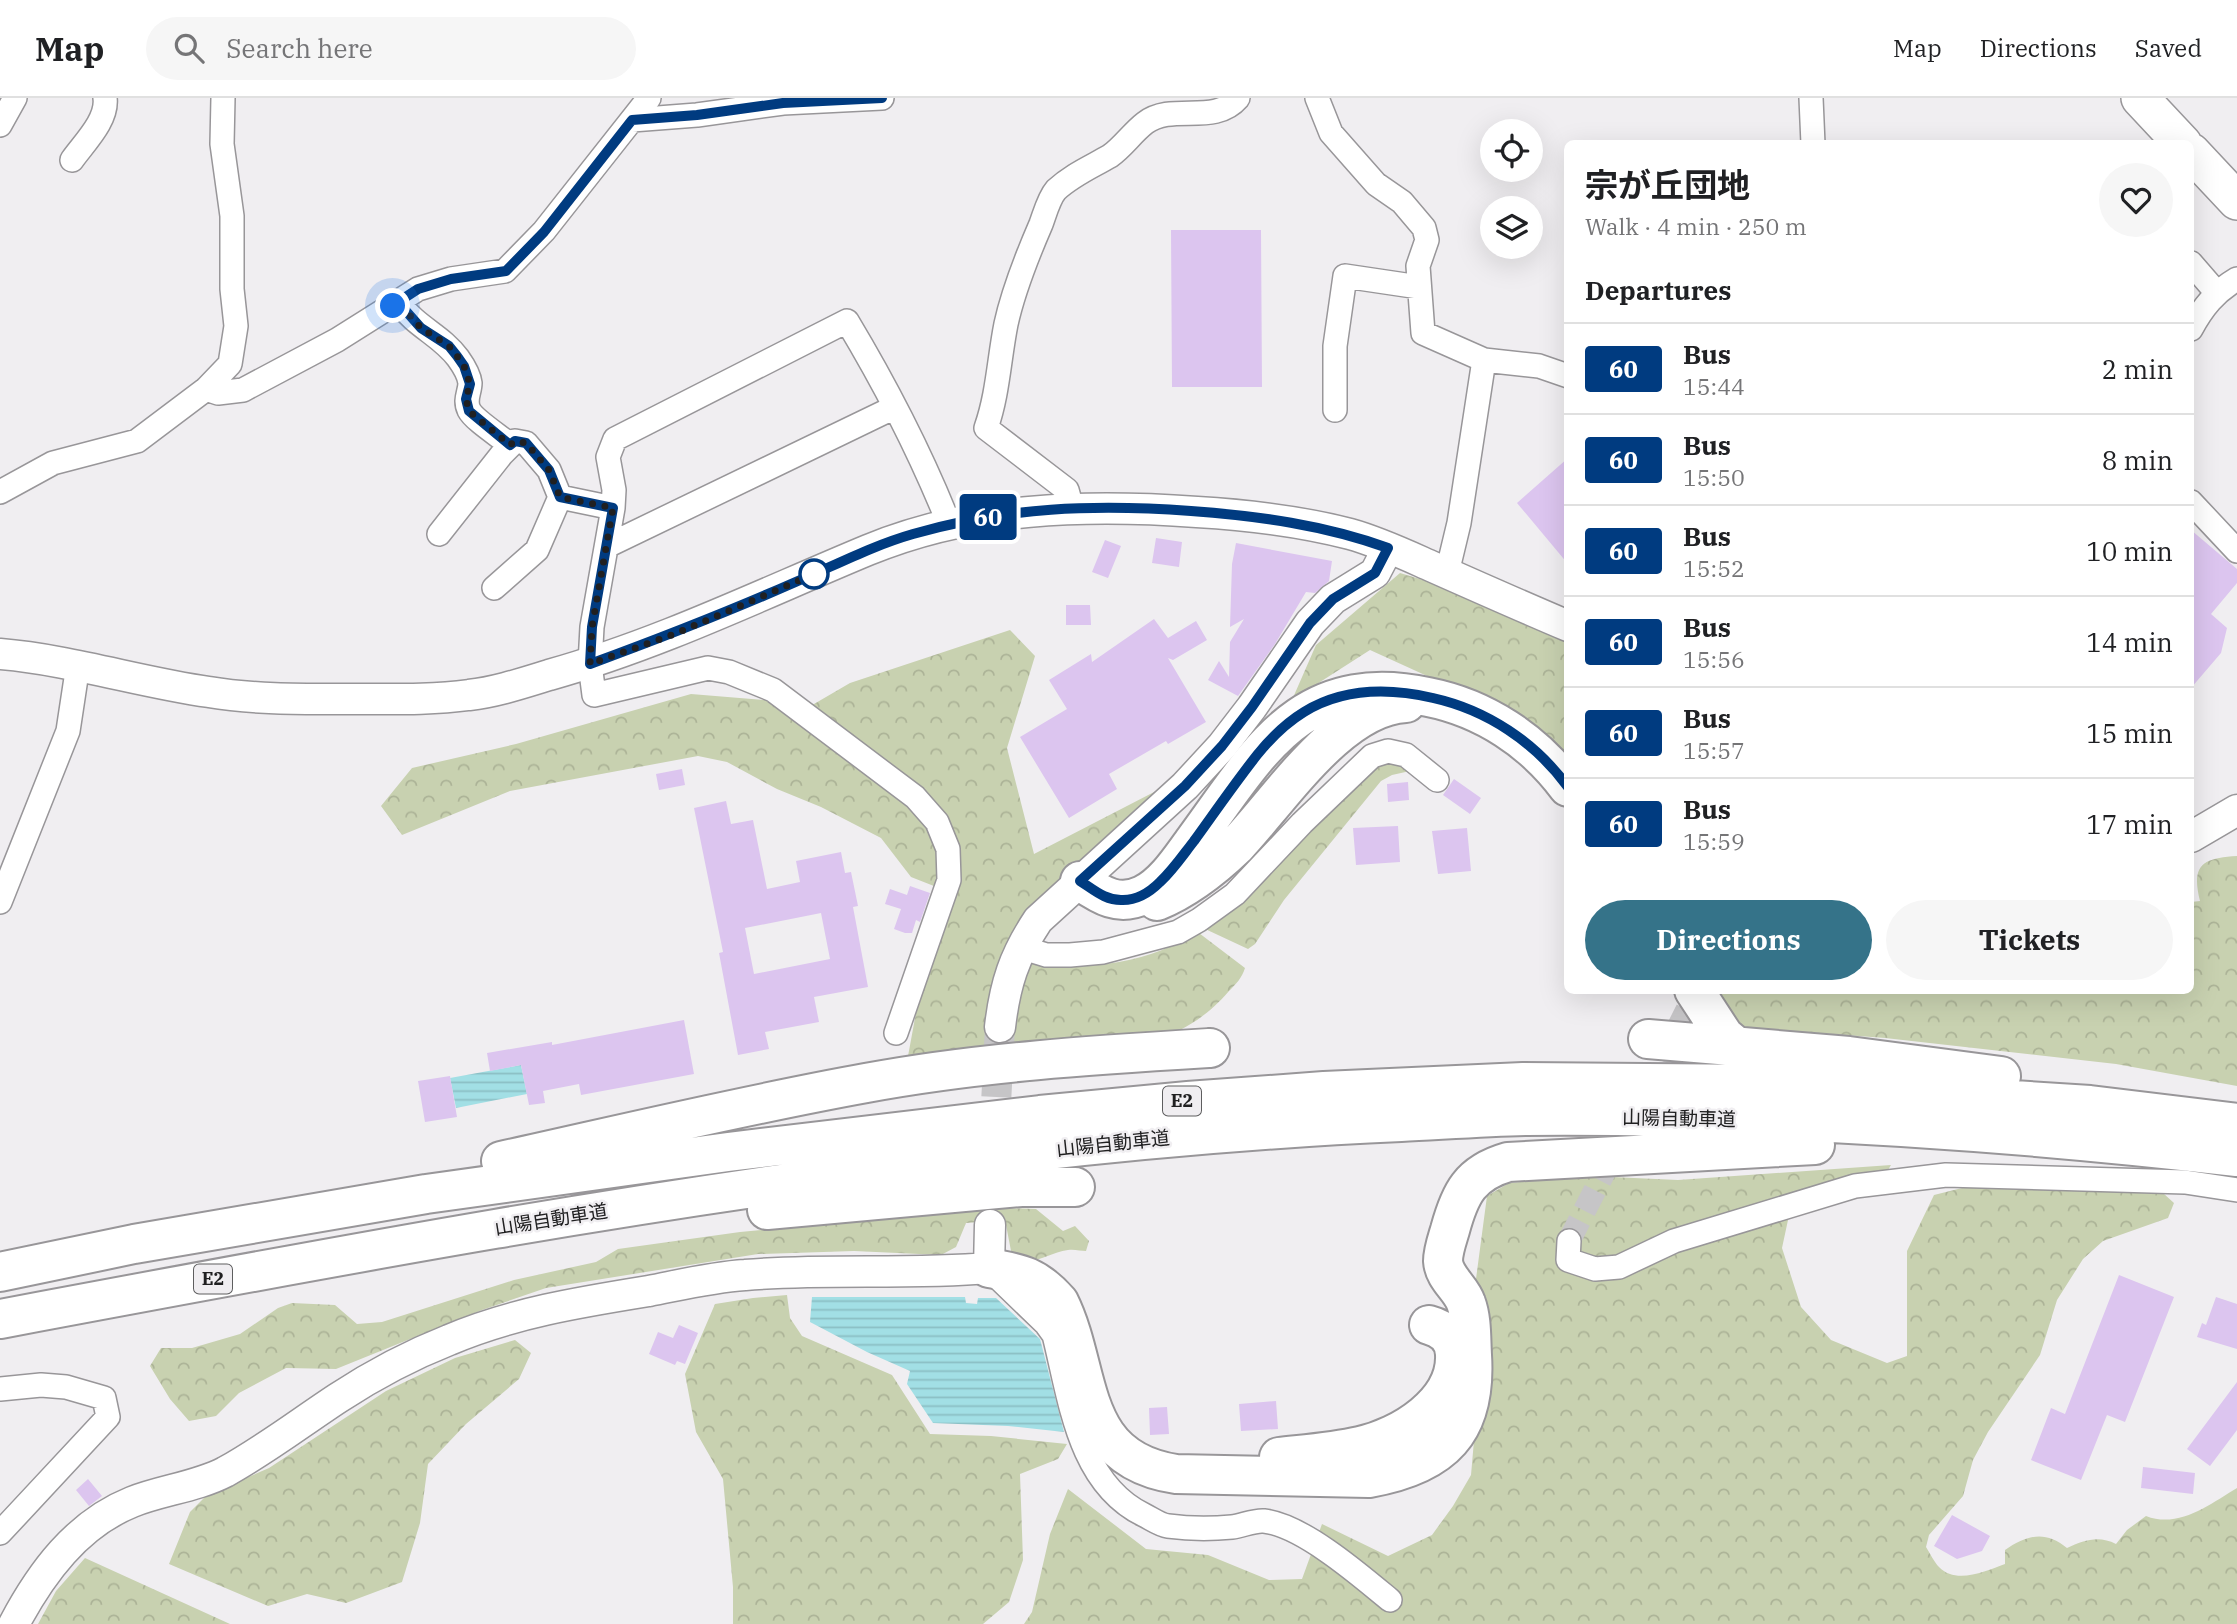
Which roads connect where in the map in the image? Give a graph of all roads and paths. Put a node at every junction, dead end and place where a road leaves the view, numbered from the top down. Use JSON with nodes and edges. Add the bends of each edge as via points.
{"nodes":[{"id":1,"x":15,"y":98,"type":"edge"},
{"id":2,"x":106,"y":98,"type":"edge"},
{"id":3,"x":223,"y":98,"type":"edge"},
{"id":4,"x":649,"y":98,"type":"edge"},
{"id":5,"x":882,"y":98,"type":"edge"},
{"id":6,"x":1238,"y":98,"type":"edge"},
{"id":7,"x":1317,"y":98,"type":"edge"},
{"id":8,"x":1811,"y":98,"type":"edge"},
{"id":9,"x":2140,"y":98,"type":"edge"},
{"id":10,"x":632,"y":120,"type":"junction"},
{"id":11,"x":0,"y":125,"type":"edge"},
{"id":12,"x":1813,"y":140,"type":"edge"},
{"id":13,"x":2179,"y":140,"type":"edge"},
{"id":14,"x":2194,"y":155,"type":"edge"},
{"id":15,"x":72,"y":160,"type":"dead end"},
{"id":16,"x":2237,"y":201,"type":"edge"},
{"id":17,"x":2194,"y":266,"type":"edge"},
{"id":18,"x":2237,"y":279,"type":"edge"},
{"id":19,"x":1419,"y":287,"type":"junction"},
{"id":20,"x":2217,"y":293,"type":"junction"},
{"id":21,"x":398,"y":302,"type":"junction"},
{"id":22,"x":2194,"y":324,"type":"edge"},
{"id":23,"x":1484,"y":360,"type":"junction"},
{"id":24,"x":1564,"y":375,"type":"edge"},
{"id":25,"x":206,"y":389,"type":"junction"},
{"id":26,"x":895,"y":407,"type":"junction"},
{"id":27,"x":1335,"y":411,"type":"dead end"},
{"id":28,"x":510,"y":445,"type":"junction"},
{"id":29,"x":0,"y":492,"type":"edge"},
{"id":30,"x":560,"y":497,"type":"junction"},
{"id":31,"x":2194,"y":505,"type":"edge"},
{"id":32,"x":613,"y":508,"type":"junction"},
{"id":33,"x":1072,"y":508,"type":"junction"},
{"id":34,"x":949,"y":524,"type":"junction"},
{"id":35,"x":439,"y":534,"type":"dead end"},
{"id":36,"x":607,"y":546,"type":"junction"},
{"id":37,"x":1388,"y":548,"type":"junction"},
{"id":38,"x":2237,"y":551,"type":"edge"},
{"id":39,"x":1447,"y":573,"type":"junction"},
{"id":40,"x":494,"y":588,"type":"dead end"},
{"id":41,"x":1564,"y":624,"type":"edge"},
{"id":42,"x":0,"y":654,"type":"edge"},
{"id":43,"x":590,"y":664,"type":"junction"},
{"id":44,"x":78,"y":665,"type":"junction"},
{"id":45,"x":1437,"y":780,"type":"dead end"},
{"id":46,"x":1564,"y":782,"type":"edge"},
{"id":47,"x":1564,"y":794,"type":"edge"},
{"id":48,"x":2237,"y":810,"type":"edge"},
{"id":49,"x":2194,"y":835,"type":"edge"},
{"id":50,"x":1080,"y":881,"type":"junction"},
{"id":51,"x":0,"y":902,"type":"edge"},
{"id":52,"x":1020,"y":947,"type":"junction"},
{"id":53,"x":1687,"y":994,"type":"edge"},
{"id":54,"x":1696,"y":994,"type":"edge"},
{"id":55,"x":1000,"y":1027,"type":"tunnel mouth"},
{"id":56,"x":896,"y":1033,"type":"dead end"},
{"id":57,"x":1648,"y":1039,"type":"dead end"},
{"id":58,"x":1689,"y":1044,"type":"junction"},
{"id":59,"x":1737,"y":1047,"type":"junction"},
{"id":60,"x":1210,"y":1048,"type":"dead end"},
{"id":61,"x":2237,"y":1123,"type":"edge"},
{"id":62,"x":2237,"y":1157,"type":"edge"},
{"id":63,"x":1076,"y":1187,"type":"dead end"},
{"id":64,"x":2237,"y":1190,"type":"edge"},
{"id":65,"x":990,"y":1225,"type":"dead end"},
{"id":66,"x":427,"y":1239,"type":"junction"},
{"id":67,"x":1569,"y":1241,"type":"dead end"},
{"id":68,"x":134,"y":1244,"type":"junction"},
{"id":69,"x":989,"y":1268,"type":"junction"},
{"id":70,"x":0,"y":1272,"type":"edge"},
{"id":71,"x":0,"y":1319,"type":"edge"},
{"id":72,"x":1429,"y":1325,"type":"dead end"},
{"id":73,"x":0,"y":1389,"type":"edge"},
{"id":74,"x":0,"y":1533,"type":"edge"},
{"id":75,"x":1390,"y":1600,"type":"dead end"},
{"id":76,"x":14,"y":1624,"type":"edge"}],
"edges":[{"from":1,"to":11,"type":"street"},
{"from":2,"to":15,"type":"street","via":[[99,122]]},
{"from":3,"to":25,"type":"street","via":[[222,144],[232,216],[236,326],[230,363]]},
{"from":4,"to":10,"type":"street"},
{"from":5,"to":10,"type":"street","via":[[783,103]]},
{"from":6,"to":33,"type":"street","via":[[1212,113],[1159,114],[1144,124],[1111,155],[1054,192],[1034,240],[1006,322],[995,404],[986,428],[1067,489]]},
{"from":7,"to":19,"type":"street","via":[[1331,133],[1376,184],[1402,202],[1424,228],[1427,240],[1418,266]]},
{"from":8,"to":12,"type":"street"},
{"from":9,"to":13,"type":"main road"},
{"from":10,"to":21,"type":"street","via":[[544,232],[506,271],[451,279],[418,289]]},
{"from":14,"to":16,"type":"main road"},
{"from":17,"to":20,"type":"street"},
{"from":18,"to":20,"type":"street"},
{"from":19,"to":23,"type":"street","via":[[1423,333]]},
{"from":19,"to":27,"type":"street","via":[[1345,276],[1335,346]]},
{"from":20,"to":22,"type":"street"},
{"from":21,"to":25,"type":"street","via":[[243,390],[218,393]]},
{"from":21,"to":28,"type":"street","via":[[421,328],[457,356],[470,384],[469,411]]},
{"from":23,"to":24,"type":"street","via":[[1539,366]]},
{"from":23,"to":39,"type":"street"},
{"from":25,"to":29,"type":"street","via":[[137,441],[53,463]]},
{"from":26,"to":32,"type":"street","via":[[848,321],[615,439],[608,457]]},
{"from":26,"to":34,"type":"street"},
{"from":26,"to":36,"type":"street"},
{"from":28,"to":30,"type":"street","via":[[526,443],[549,470]]},
{"from":28,"to":35,"type":"street"},
{"from":30,"to":32,"type":"street"},
{"from":30,"to":40,"type":"street","via":[[537,550]]},
{"from":31,"to":38,"type":"street"},
{"from":32,"to":36,"type":"street"},
{"from":33,"to":34,"type":"street"},
{"from":33,"to":37,"type":"street","via":[[1143,508],[1290,521]]},
{"from":34,"to":43,"type":"street","via":[[870,549],[677,633]]},
{"from":36,"to":43,"type":"street"},
{"from":37,"to":39,"type":"street"},
{"from":37,"to":50,"type":"street","via":[[1375,573],[1333,599],[1310,623],[1222,746]]},
{"from":39,"to":41,"type":"street"},
{"from":42,"to":44,"type":"street"},
{"from":43,"to":44,"type":"street","via":[[472,695],[411,699],[212,693]]},
{"from":43,"to":56,"type":"street","via":[[594,695],[708,668],[773,690],[915,797],[937,822],[948,849],[949,880]]},
{"from":44,"to":51,"type":"street","via":[[68,731]]},
{"from":45,"to":52,"type":"street","via":[[1406,755],[1388,751],[1372,756],[1235,894],[1178,932],[1103,952],[1046,955]]},
{"from":46,"to":50,"type":"highway","via":[[1519,737],[1461,706],[1397,692],[1350,694],[1303,713],[1279,732],[1170,872],[1146,894],[1113,900]]},
{"from":47,"to":50,"type":"highway","via":[[1530,755],[1498,732],[1438,708],[1396,704],[1362,716],[1338,734],[1236,846],[1168,896],[1145,906],[1119,908]]},
{"from":48,"to":49,"type":"street"},
{"from":50,"to":52,"type":"street","via":[[1038,920]]},
{"from":52,"to":55,"type":"street"},
{"from":53,"to":58,"type":"highway","via":[[1700,1019],[1698,1033]]},
{"from":54,"to":59,"type":"highway"},
{"from":57,"to":58,"type":"highway"},
{"from":58,"to":59,"type":"highway"},
{"from":59,"to":61,"type":"highway","via":[[2059,1083]]},
{"from":60,"to":68,"type":"highway","via":[[1058,1059],[867,1082]]},
{"from":61,"to":68,"type":"highway","name":"山陽自動車道","number":"E2","via":[[2090,1105],[1770,1084],[1523,1082],[1324,1091],[1040,1115],[742,1151],[426,1194]]},
{"from":62,"to":66,"type":"highway","name":"山陽自動車道","number":"E2","via":[[1999,1133],[1712,1118],[1522,1116],[1182,1135],[850,1173]]},
{"from":62,"to":69,"type":"highway","via":[[1827,1144],[1508,1162],[1492,1167],[1464,1191],[1443,1260],[1468,1311],[1473,1385],[1467,1413],[1447,1443],[1426,1460],[1369,1478],[1176,1474],[1142,1465],[1114,1444],[1095,1417],[1059,1302],[1031,1278]]},
{"from":63,"to":66,"type":"highway","via":[[1021,1187]]},
{"from":64,"to":67,"type":"street","via":[[2185,1182],[1946,1175],[1855,1186],[1674,1241],[1619,1267],[1595,1269],[1568,1260]]},
{"from":65,"to":69,"type":"street"},
{"from":66,"to":71,"type":"highway","name":"山陽自動車道","number":"E2"},
{"from":68,"to":70,"type":"highway","name":"山陽自動車道","number":"E2"},
{"from":69,"to":72,"type":"highway","via":[[1028,1270],[1058,1288],[1072,1310],[1098,1404],[1110,1425],[1143,1454],[1176,1464],[1344,1450],[1395,1434],[1436,1402],[1452,1376],[1453,1344],[1443,1330]]},
{"from":69,"to":75,"type":"street","via":[[1054,1335],[1081,1441],[1114,1495],[1164,1525],[1203,1529],[1263,1520],[1292,1530],[1337,1556]]},
{"from":69,"to":76,"type":"street","via":[[743,1275],[574,1304],[449,1339],[377,1374],[261,1453],[213,1478],[132,1502],[84,1530],[50,1566]]},
{"from":73,"to":74,"type":"street","via":[[66,1387],[104,1398],[108,1417]]}]}
